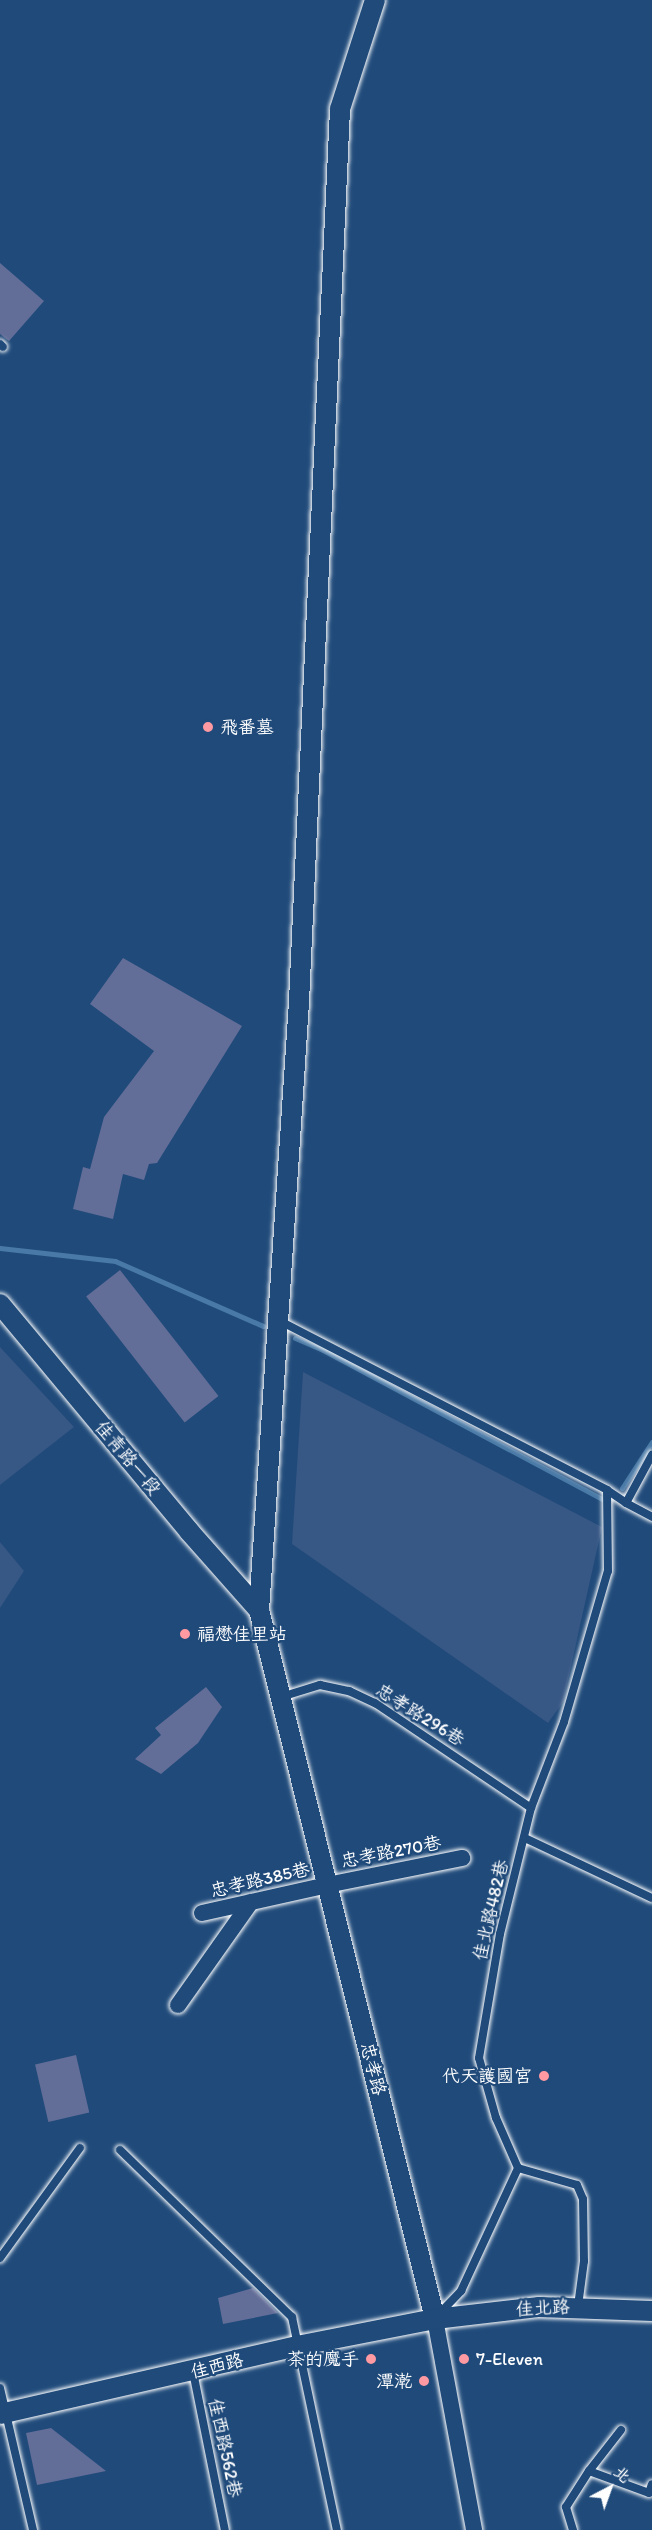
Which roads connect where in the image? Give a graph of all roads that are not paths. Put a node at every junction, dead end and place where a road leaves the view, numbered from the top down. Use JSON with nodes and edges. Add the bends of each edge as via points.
{"nodes":[{"id":1,"x":375,"y":0,"type":"edge"},
{"id":2,"x":0,"y":1304,"type":"edge"},
{"id":3,"x":280,"y":1321,"type":"junction"},
{"id":4,"x":652,"y":1455,"type":"edge"},
{"id":5,"x":607,"y":1490,"type":"junction"},
{"id":6,"x":626,"y":1503,"type":"junction"},
{"id":7,"x":652,"y":1517,"type":"edge"},
{"id":8,"x":260,"y":1610,"type":"junction"},
{"id":9,"x":280,"y":1698,"type":"junction"},
{"id":10,"x":531,"y":1808,"type":"junction"},
{"id":11,"x":525,"y":1838,"type":"junction"},
{"id":12,"x":462,"y":1858,"type":"dead end"},
{"id":13,"x":327,"y":1885,"type":"junction"},
{"id":14,"x":652,"y":1898,"type":"edge"},
{"id":15,"x":251,"y":1902,"type":"junction"},
{"id":16,"x":202,"y":1913,"type":"dead end"},
{"id":17,"x":178,"y":2005,"type":"dead end"},
{"id":18,"x":81,"y":2148,"type":"dead end"},
{"id":19,"x":120,"y":2150,"type":"dead end"},
{"id":20,"x":518,"y":2168,"type":"junction"},
{"id":21,"x":0,"y":2258,"type":"edge"},
{"id":22,"x":578,"y":2306,"type":"junction"},
{"id":23,"x":652,"y":2311,"type":"edge"},
{"id":24,"x":435,"y":2319,"type":"junction"},
{"id":25,"x":297,"y":2346,"type":"junction"},
{"id":26,"x":193,"y":2372,"type":"junction"},
{"id":27,"x":0,"y":2388,"type":"edge"},
{"id":28,"x":3,"y":2414,"type":"edge"},
{"id":29,"x":621,"y":2430,"type":"dead end"},
{"id":30,"x":589,"y":2471,"type":"junction"},
{"id":31,"x":652,"y":2484,"type":"edge"},
{"id":32,"x":33,"y":2530,"type":"edge"},
{"id":33,"x":225,"y":2530,"type":"edge"},
{"id":34,"x":337,"y":2530,"type":"edge"},
{"id":35,"x":474,"y":2530,"type":"edge"},
{"id":36,"x":573,"y":2530,"type":"edge"}],
"edges":[{"from":1,"to":3,"type":"street","via":[[340,109],[299,1002]]},
{"from":2,"to":8,"type":"street","name":"佳青路一段"},
{"from":3,"to":5,"type":"lane"},
{"from":3,"to":8,"type":"street"},
{"from":4,"to":6,"type":"lane"},
{"from":5,"to":6,"type":"lane"},
{"from":5,"to":10,"type":"lane","name":"佳北路482巷","via":[[608,1571],[564,1722]]},
{"from":6,"to":7,"type":"lane"},
{"from":8,"to":9,"type":"street","name":"忠孝路"},
{"from":9,"to":10,"type":"lane","name":"忠孝路296巷","via":[[320,1685],[349,1691],[375,1703]]},
{"from":9,"to":13,"type":"street","name":"忠孝路"},
{"from":10,"to":11,"type":"lane","name":"佳北路482巷"},
{"from":11,"to":14,"type":"lane"},
{"from":11,"to":20,"type":"lane","name":"佳北路482巷","via":[[500,1934],[479,2058],[496,2118]]},
{"from":12,"to":13,"type":"street","name":"忠孝路270巷"},
{"from":13,"to":15,"type":"street","name":"忠孝路385巷"},
{"from":13,"to":24,"type":"street","name":"忠孝路"},
{"from":15,"to":16,"type":"street","name":"忠孝路385巷"},
{"from":15,"to":17,"type":"street"},
{"from":18,"to":21,"type":"lane"},
{"from":19,"to":25,"type":"lane","via":[[292,2317]]},
{"from":20,"to":22,"type":"lane","via":[[578,2185],[583,2199],[584,2261]]},
{"from":20,"to":24,"type":"lane","via":[[461,2291]]},
{"from":22,"to":23,"type":"street","name":"佳北路"},
{"from":22,"to":24,"type":"street","name":"佳北路"},
{"from":24,"to":25,"type":"street","name":"佳西路"},
{"from":24,"to":35,"type":"street","name":"忠孝路"},
{"from":25,"to":26,"type":"street","name":"佳西路"},
{"from":25,"to":34,"type":"lane"},
{"from":26,"to":28,"type":"street","name":"佳西路"},
{"from":26,"to":33,"type":"lane","name":"佳西路562巷"},
{"from":27,"to":28,"type":"lane"},
{"from":28,"to":32,"type":"lane"},
{"from":29,"to":30,"type":"lane"},
{"from":30,"to":31,"type":"lane","via":[[649,2493]]},
{"from":30,"to":36,"type":"lane","via":[[566,2507]]}]}
